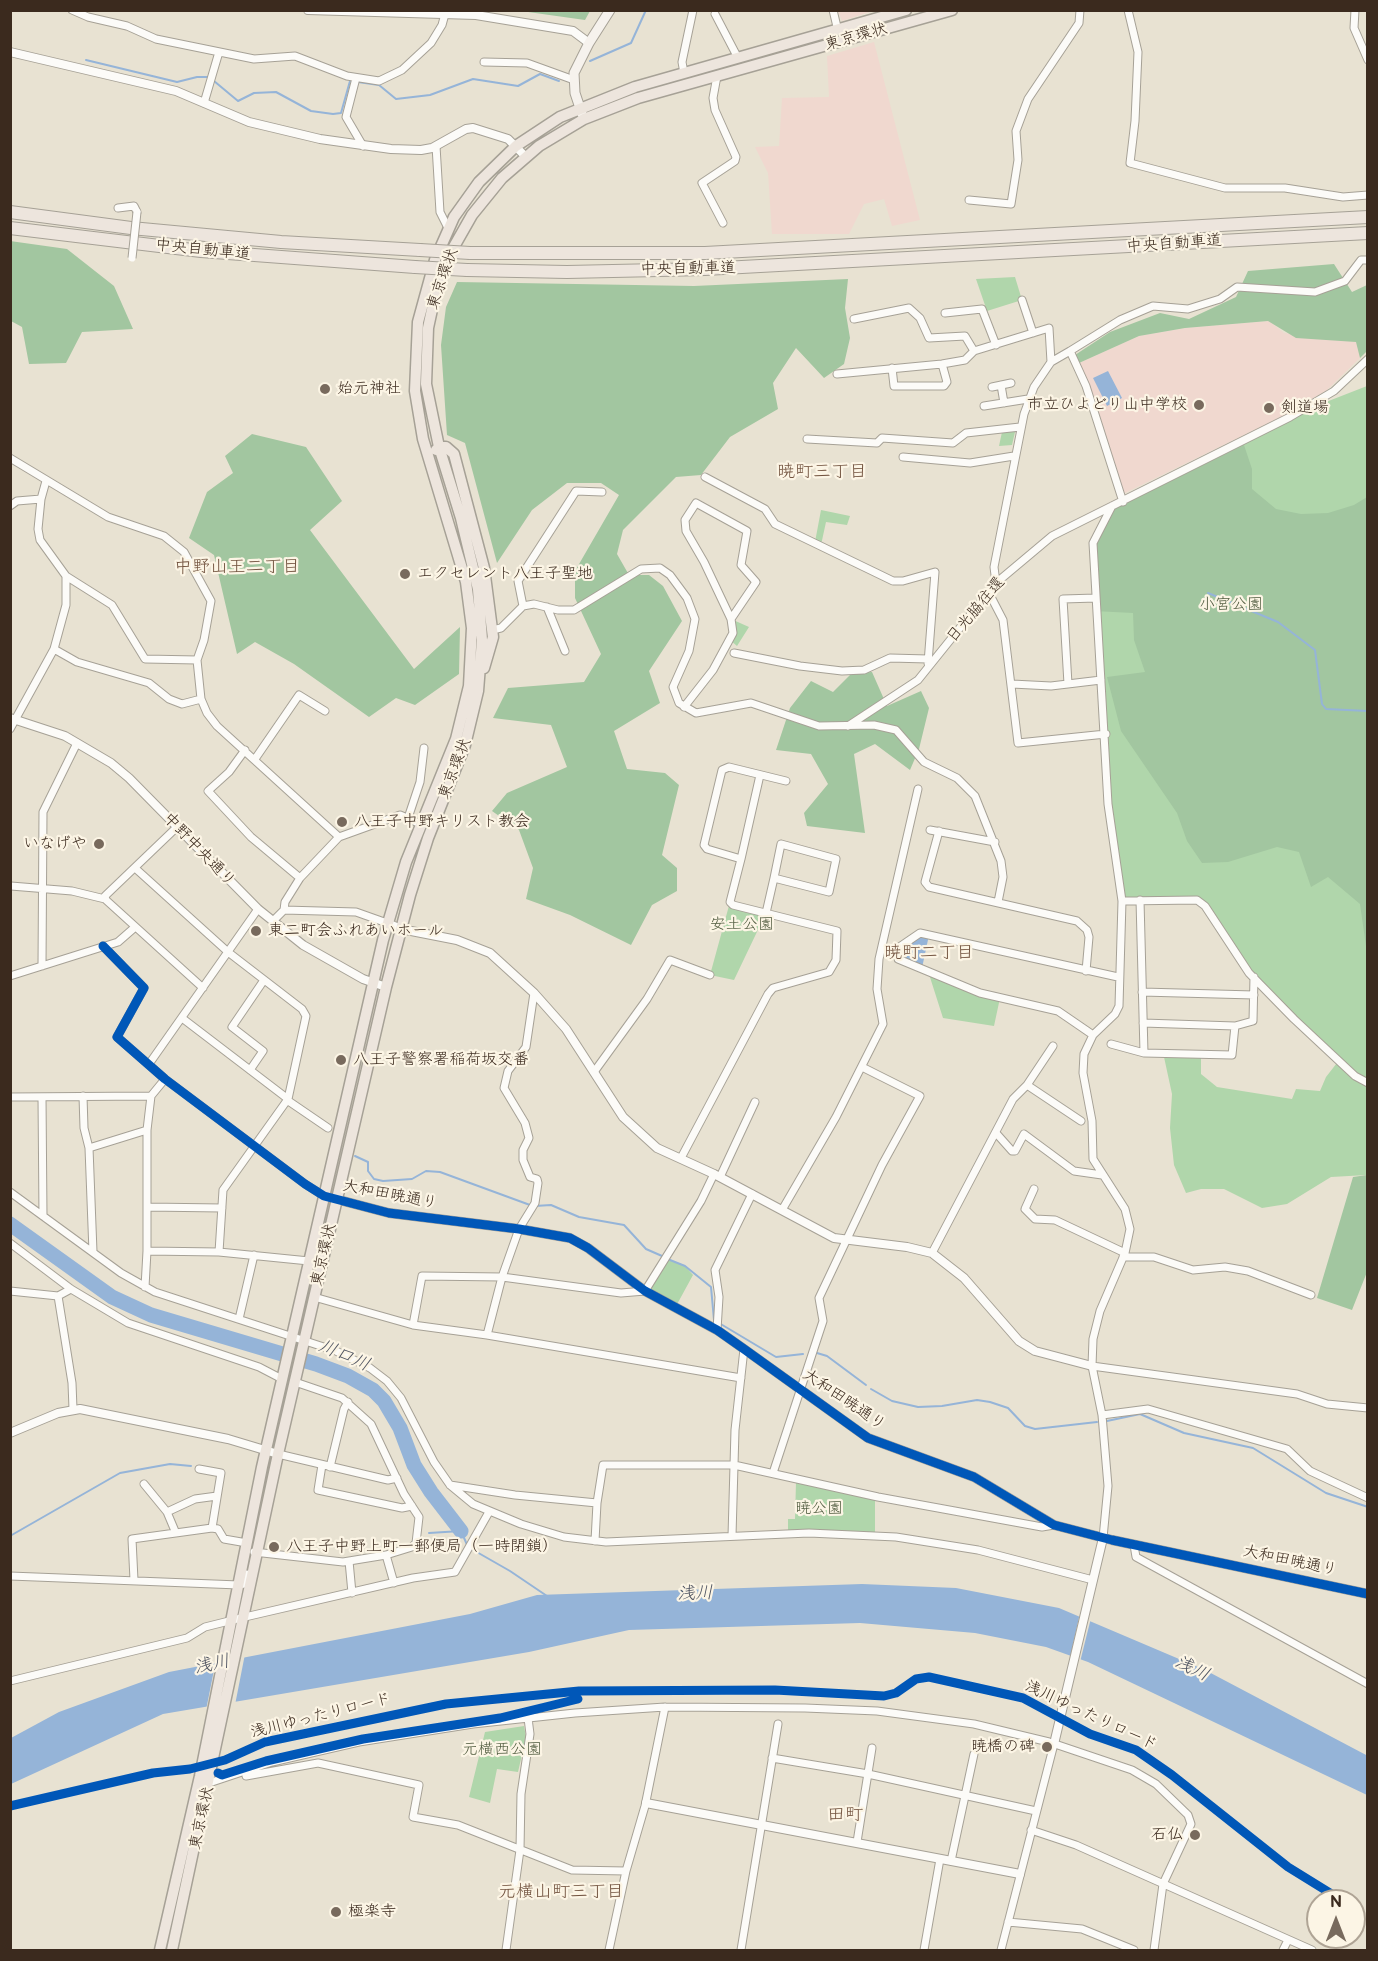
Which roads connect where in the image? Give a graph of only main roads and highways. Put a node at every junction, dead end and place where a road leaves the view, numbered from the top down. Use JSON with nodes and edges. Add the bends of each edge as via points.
{"nodes":[{"id":1,"x":610,"y":10,"type":"edge"},
{"id":2,"x":906,"y":10,"type":"edge"},
{"id":3,"x":952,"y":10,"type":"edge"},
{"id":4,"x":578,"y":107,"type":"junction"},
{"id":5,"x":584,"y":119,"type":"junction"},
{"id":6,"x":10,"y":212,"type":"edge"},
{"id":7,"x":1368,"y":217,"type":"edge"},
{"id":8,"x":10,"y":228,"type":"edge"},
{"id":9,"x":1368,"y":233,"type":"edge"},
{"id":10,"x":439,"y":447,"type":"junction"},
{"id":11,"x":428,"y":459,"type":"junction"},
{"id":12,"x":443,"y":460,"type":"junction"},
{"id":13,"x":457,"y":471,"type":"junction"},
{"id":14,"x":480,"y":677,"type":"junction"},
{"id":15,"x":160,"y":1950,"type":"edge"},
{"id":16,"x":172,"y":1950,"type":"edge"}],
"edges":[{"from":1,"to":4,"type":"main road","via":[[576,68]]},
{"from":2,"to":4,"type":"highway","name":"東京環状"},
{"from":3,"to":5,"type":"highway","name":"東京環状","via":[[639,98]]},
{"from":4,"to":5,"type":"main road"},
{"from":4,"to":11,"type":"highway","name":"東京環状","via":[[516,146],[479,182],[448,228],[425,290],[415,344],[416,401]]},
{"from":5,"to":10,"type":"highway","name":"東京環状","via":[[554,135],[495,185],[447,259],[428,327],[425,365],[428,401]]},
{"from":6,"to":7,"type":"highway","name":"中央自動車道","bridge":true,"via":[[270,241],[470,253],[705,253]]},
{"from":8,"to":9,"type":"highway","name":"中央自動車道","bridge":true,"via":[[201,251],[467,270],[567,272],[728,268]]},
{"from":10,"to":11,"type":"highway"},
{"from":10,"to":12,"type":"highway","name":"東京環状"},
{"from":10,"to":13,"type":"highway","via":[[452,452]]},
{"from":11,"to":12,"type":"highway"},
{"from":11,"to":15,"type":"highway","name":"東京環状","via":[[465,573],[471,619],[469,686],[461,722],[387,922],[266,1449],[199,1781]]},
{"from":12,"to":13,"type":"highway","via":[[451,462]]},
{"from":12,"to":14,"type":"highway","name":"東京環状","via":[[478,589],[482,631]]},
{"from":13,"to":14,"type":"highway","via":[[484,568],[492,630],[492,646]]},
{"from":14,"to":16,"type":"highway","name":"東京環状","via":[[465,745],[428,838],[400,929],[278,1454]]}]}
